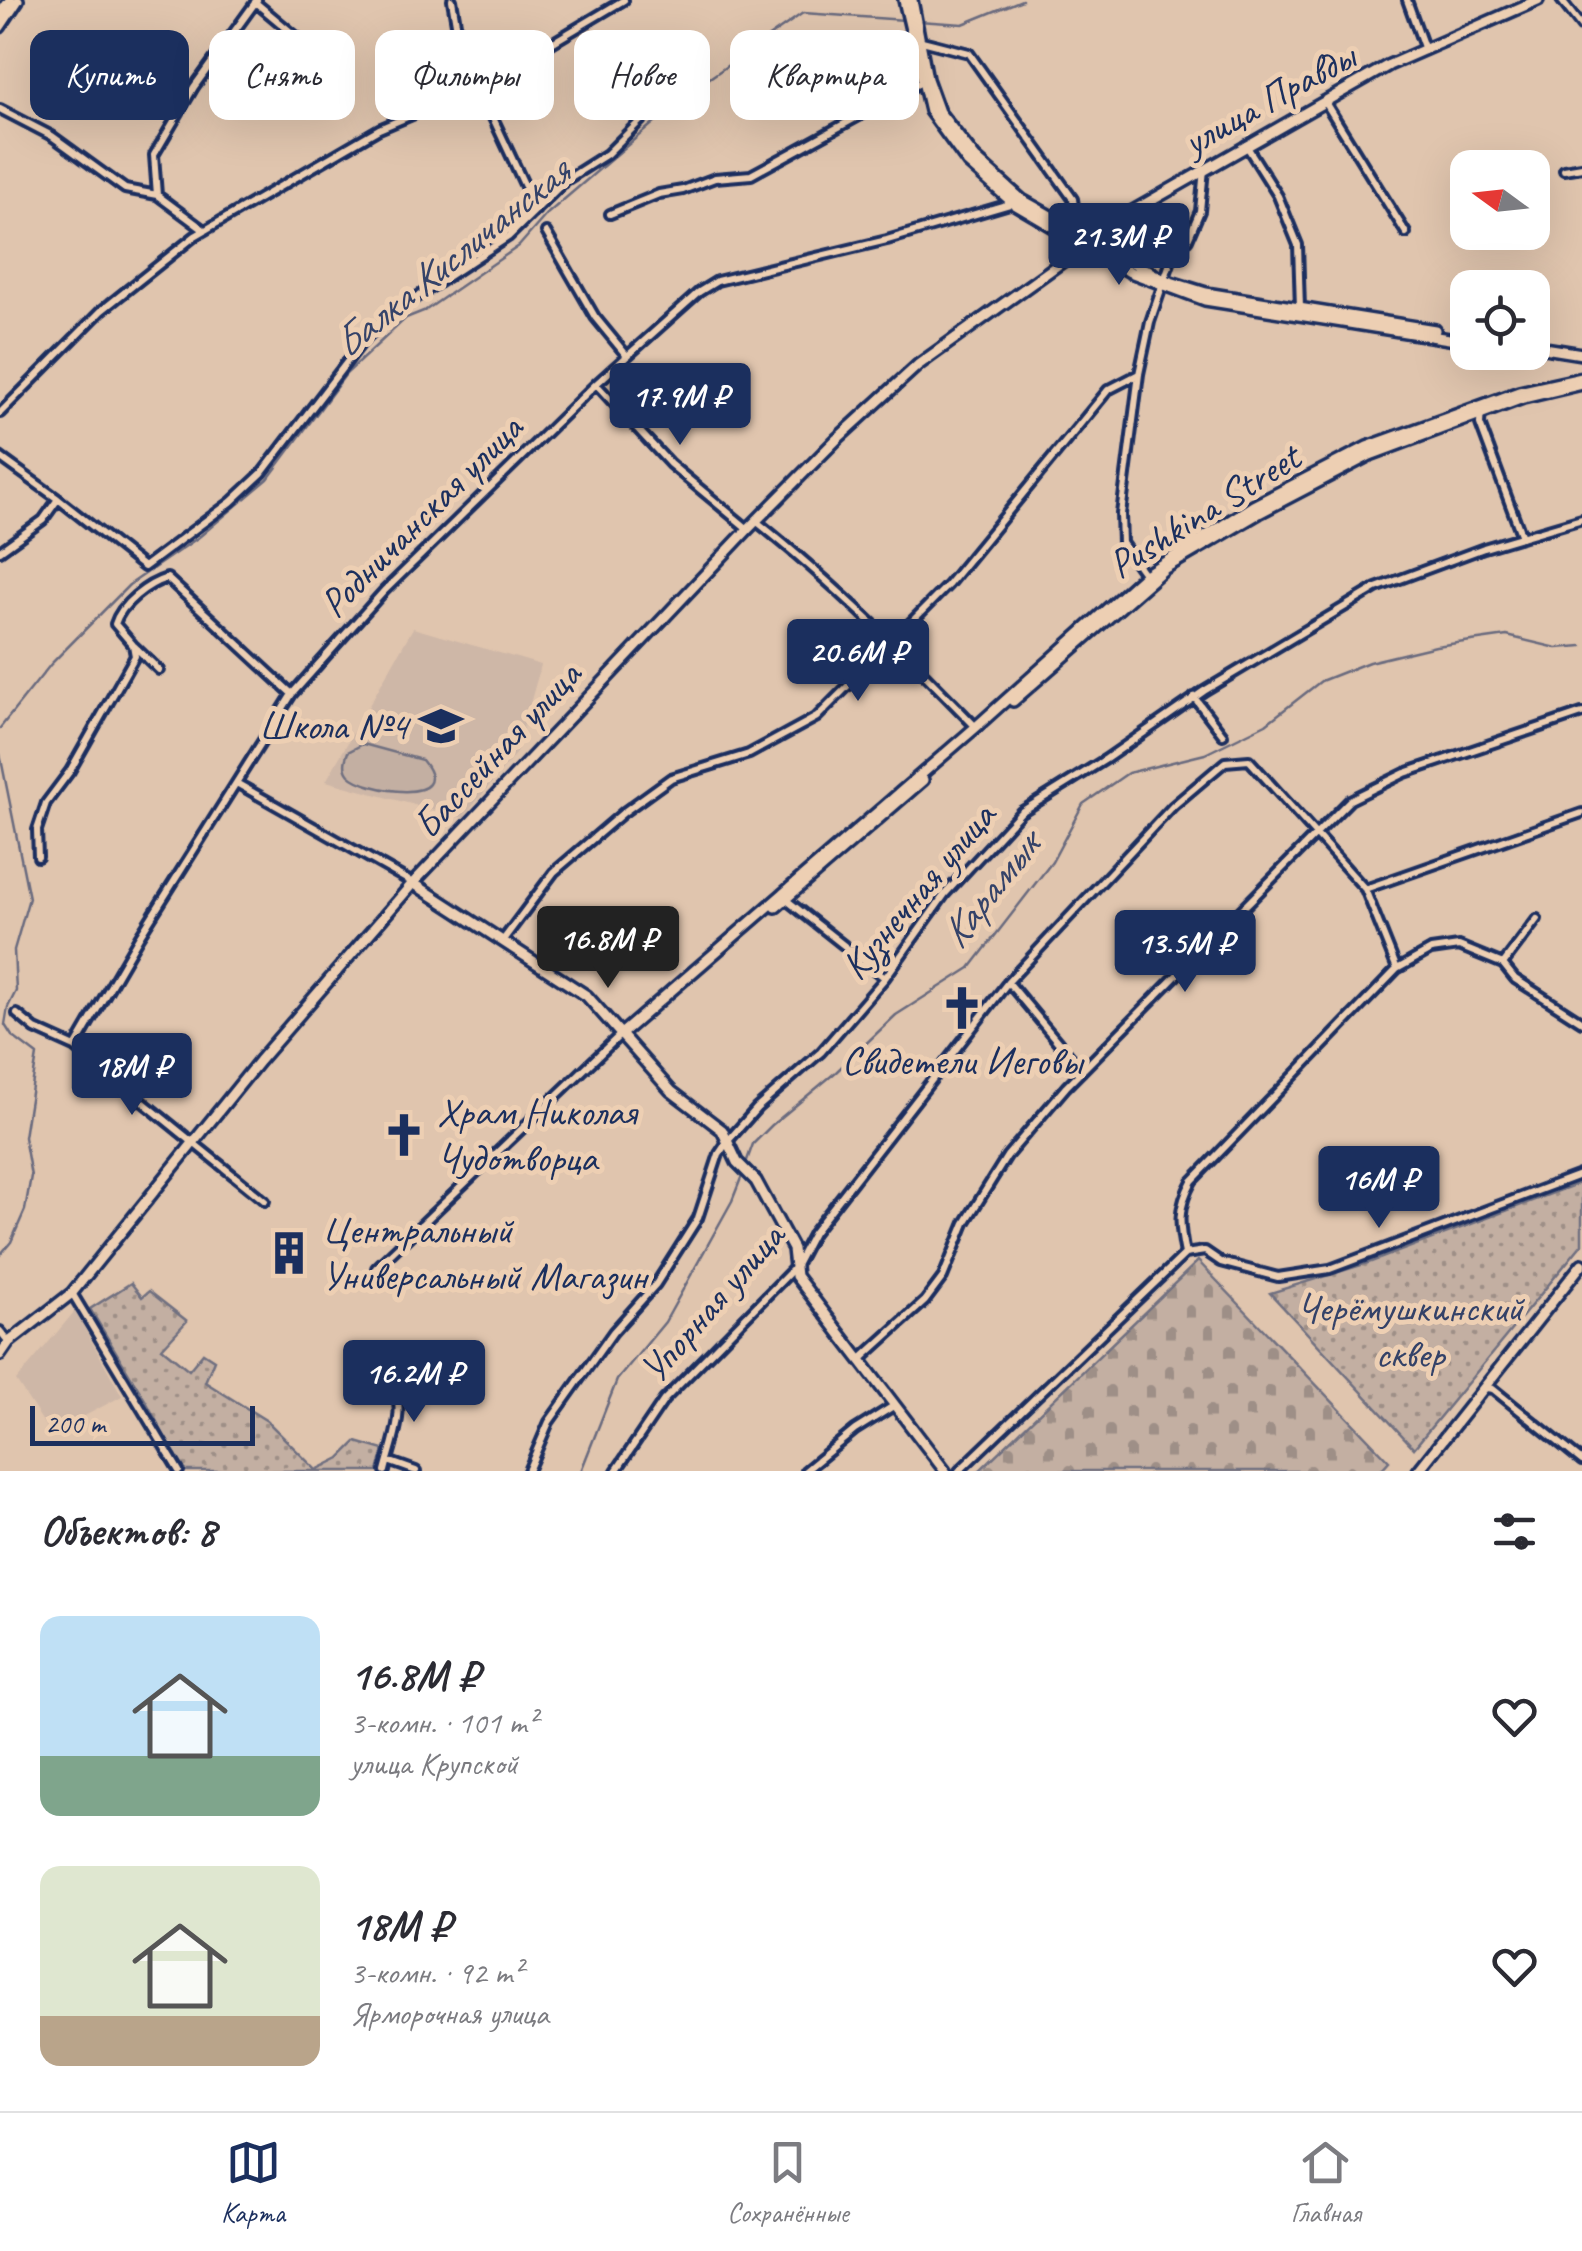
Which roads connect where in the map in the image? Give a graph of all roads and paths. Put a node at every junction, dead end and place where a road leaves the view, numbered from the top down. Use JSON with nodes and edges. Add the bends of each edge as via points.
{"nodes":[{"id":1,"x":10,"y":0,"type":"edge"},
{"id":2,"x":18,"y":0,"type":"edge"},
{"id":3,"x":452,"y":0,"type":"edge"},
{"id":4,"x":624,"y":0,"type":"edge"},
{"id":5,"x":1407,"y":0,"type":"edge"},
{"id":6,"x":1538,"y":0,"type":"edge"},
{"id":7,"x":1561,"y":0,"type":"edge"},
{"id":8,"x":256,"y":1,"type":"edge"},
{"id":9,"x":909,"y":1,"type":"edge"},
{"id":10,"x":0,"y":14,"type":"edge"},
{"id":11,"x":0,"y":27,"type":"edge"},
{"id":12,"x":1582,"y":28,"type":"edge"},
{"id":13,"x":290,"y":30,"type":"edge"},
{"id":14,"x":457,"y":30,"type":"edge"},
{"id":15,"x":915,"y":30,"type":"edge"},
{"id":16,"x":919,"y":39,"type":"edge"},
{"id":17,"x":554,"y":42,"type":"edge"},
{"id":18,"x":919,"y":50,"type":"edge"},
{"id":19,"x":1425,"y":50,"type":"junction"},
{"id":20,"x":924,"y":81,"type":"junction"},
{"id":21,"x":1325,"y":101,"type":"junction"},
{"id":22,"x":0,"y":109,"type":"edge"},
{"id":23,"x":400,"y":120,"type":"edge"},
{"id":24,"x":494,"y":120,"type":"edge"},
{"id":25,"x":641,"y":120,"type":"edge"},
{"id":26,"x":1246,"y":145,"type":"junction"},
{"id":27,"x":1582,"y":167,"type":"edge"},
{"id":28,"x":1204,"y":169,"type":"junction"},
{"id":29,"x":1564,"y":170,"type":"dead end"},
{"id":30,"x":157,"y":195,"type":"junction"},
{"id":31,"x":1018,"y":202,"type":"junction"},
{"id":32,"x":536,"y":210,"type":"junction"},
{"id":33,"x":610,"y":214,"type":"dead end"},
{"id":34,"x":204,"y":230,"type":"junction"},
{"id":35,"x":1078,"y":231,"type":"junction"},
{"id":36,"x":546,"y":232,"type":"dead end"},
{"id":37,"x":1406,"y":233,"type":"dead end"},
{"id":38,"x":1089,"y":242,"type":"junction"},
{"id":39,"x":1163,"y":283,"type":"junction"},
{"id":40,"x":1300,"y":308,"type":"junction"},
{"id":41,"x":1450,"y":335,"type":"edge"},
{"id":42,"x":1450,"y":335,"type":"edge"},
{"id":43,"x":1550,"y":352,"type":"edge"},
{"id":44,"x":628,"y":356,"type":"junction"},
{"id":45,"x":1582,"y":357,"type":"edge"},
{"id":46,"x":1139,"y":374,"type":"junction"},
{"id":47,"x":1582,"y":381,"type":"edge"},
{"id":48,"x":596,"y":384,"type":"junction"},
{"id":49,"x":1481,"y":410,"type":"junction"},
{"id":50,"x":0,"y":413,"type":"edge"},
{"id":51,"x":0,"y":458,"type":"edge"},
{"id":52,"x":58,"y":499,"type":"junction"},
{"id":53,"x":1582,"y":519,"type":"edge"},
{"id":54,"x":752,"y":525,"type":"junction"},
{"id":55,"x":1522,"y":537,"type":"junction"},
{"id":56,"x":0,"y":551,"type":"edge"},
{"id":57,"x":1145,"y":574,"type":"junction"},
{"id":58,"x":893,"y":642,"type":"junction"},
{"id":59,"x":134,"y":645,"type":"junction"},
{"id":60,"x":159,"y":670,"type":"dead end"},
{"id":61,"x":292,"y":694,"type":"junction"},
{"id":62,"x":1194,"y":697,"type":"junction"},
{"id":63,"x":1582,"y":713,"type":"edge"},
{"id":64,"x":976,"y":727,"type":"junction"},
{"id":65,"x":1223,"y":735,"type":"dead end"},
{"id":66,"x":238,"y":784,"type":"junction"},
{"id":67,"x":1582,"y":813,"type":"edge"},
{"id":68,"x":1314,"y":836,"type":"junction"},
{"id":69,"x":38,"y":857,"type":"dead end"},
{"id":70,"x":413,"y":883,"type":"junction"},
{"id":71,"x":1365,"y":889,"type":"junction"},
{"id":72,"x":784,"y":897,"type":"junction"},
{"id":73,"x":1536,"y":919,"type":"dead end"},
{"id":74,"x":503,"y":940,"type":"junction"},
{"id":75,"x":1503,"y":964,"type":"junction"},
{"id":76,"x":1397,"y":969,"type":"junction"},
{"id":77,"x":885,"y":978,"type":"junction"},
{"id":78,"x":1008,"y":982,"type":"junction"},
{"id":79,"x":17,"y":1014,"type":"dead end"},
{"id":80,"x":1582,"y":1022,"type":"edge"},
{"id":81,"x":620,"y":1035,"type":"junction"},
{"id":82,"x":75,"y":1047,"type":"junction"},
{"id":83,"x":1082,"y":1072,"type":"junction"},
{"id":84,"x":727,"y":1142,"type":"junction"},
{"id":85,"x":192,"y":1143,"type":"junction"},
{"id":86,"x":1582,"y":1174,"type":"edge"},
{"id":87,"x":266,"y":1201,"type":"dead end"},
{"id":88,"x":1185,"y":1254,"type":"junction"},
{"id":89,"x":795,"y":1266,"type":"junction"},
{"id":90,"x":376,"y":1268,"type":"dead end"},
{"id":91,"x":1582,"y":1268,"type":"edge"},
{"id":92,"x":72,"y":1293,"type":"junction"},
{"id":93,"x":0,"y":1331,"type":"edge"},
{"id":94,"x":10,"y":1342,"type":"junction"},
{"id":95,"x":0,"y":1355,"type":"edge"},
{"id":96,"x":860,"y":1360,"type":"junction"},
{"id":97,"x":393,"y":1386,"type":"dead end"},
{"id":98,"x":1489,"y":1388,"type":"junction"},
{"id":99,"x":894,"y":1405,"type":"junction"},
{"id":100,"x":388,"y":1461,"type":"junction"},
{"id":101,"x":1582,"y":1461,"type":"edge"},
{"id":102,"x":179,"y":1471,"type":"edge"},
{"id":103,"x":385,"y":1471,"type":"edge"},
{"id":104,"x":416,"y":1471,"type":"edge"},
{"id":105,"x":528,"y":1471,"type":"edge"},
{"id":106,"x":616,"y":1471,"type":"edge"},
{"id":107,"x":805,"y":1471,"type":"edge"},
{"id":108,"x":946,"y":1471,"type":"edge"},
{"id":109,"x":958,"y":1471,"type":"edge"},
{"id":110,"x":1421,"y":1471,"type":"edge"}],
"edges":[{"from":1,"to":10,"type":"street"},
{"from":2,"to":11,"type":"street"},
{"from":3,"to":14,"type":"street"},
{"from":4,"to":17,"type":"street"},
{"from":5,"to":19,"type":"street"},
{"from":6,"to":19,"type":"street","name":"улица Правды"},
{"from":7,"to":12,"type":"street"},
{"from":8,"to":13,"type":"street"},
{"from":8,"to":30,"type":"street","via":[[154,155]]},
{"from":9,"to":15,"type":"street"},
{"from":16,"to":35,"type":"street","via":[[970,53],[1072,199]]},
{"from":18,"to":20,"type":"street"},
{"from":19,"to":21,"type":"street","name":"улица Правды"},
{"from":20,"to":31,"type":"street","via":[[939,112]]},
{"from":20,"to":33,"type":"street","via":[[752,175],[716,178]]},
{"from":21,"to":26,"type":"street","name":"улица Правды"},
{"from":21,"to":37,"type":"street"},
{"from":22,"to":30,"type":"street","via":[[52,136],[124,189]]},
{"from":23,"to":34,"type":"street"},
{"from":24,"to":32,"type":"street"},
{"from":25,"to":32,"type":"street"},
{"from":26,"to":28,"type":"street","name":"улица Правды"},
{"from":26,"to":40,"type":"street","via":[[1298,244]]},
{"from":27,"to":29,"type":"street"},
{"from":28,"to":38,"type":"street","name":"улица Правды"},
{"from":28,"to":39,"type":"street","via":[[1200,211]]},
{"from":30,"to":34,"type":"street"},
{"from":31,"to":35,"type":"street"},
{"from":31,"to":38,"type":"street"},
{"from":31,"to":44,"type":"street","name":"Родничанская улица","via":[[717,281]]},
{"from":32,"to":52,"type":"street","via":[[508,237],[391,314],[262,473],[144,568]]},
{"from":34,"to":50,"type":"street","via":[[101,311]]},
{"from":35,"to":38,"type":"street"},
{"from":36,"to":44,"type":"street","via":[[595,317]]},
{"from":38,"to":39,"type":"street"},
{"from":38,"to":54,"type":"street","name":"Бассейная улица","via":[[918,365]]},
{"from":39,"to":40,"type":"street"},
{"from":39,"to":42,"type":"street","via":[[1205,300]]},
{"from":39,"to":46,"type":"street"},
{"from":40,"to":41,"type":"street"},
{"from":43,"to":45,"type":"street"},
{"from":44,"to":48,"type":"street","name":"Родничанская улица"},
{"from":46,"to":57,"type":"street","via":[[1120,514],[1122,543]]},
{"from":46,"to":58,"type":"street","via":[[1108,390]]},
{"from":47,"to":49,"type":"street","name":"Pushkina Street","via":[[1519,392]]},
{"from":48,"to":54,"type":"street","via":[[670,464]]},
{"from":48,"to":61,"type":"street","name":"Родничанская улица","via":[[384,592]]},
{"from":49,"to":55,"type":"street","via":[[1480,424]]},
{"from":49,"to":57,"type":"street","name":"Pushkina Street","via":[[1366,447],[1253,506]]},
{"from":49,"to":72,"type":"street","via":[[1370,455],[1165,568]]},
{"from":51,"to":52,"type":"street"},
{"from":52,"to":56,"type":"street","via":[[43,520]]},
{"from":53,"to":55,"type":"street","name":"Кузнечная улица"},
{"from":54,"to":58,"type":"street","via":[[808,562]]},
{"from":54,"to":70,"type":"street","name":"Бассейная улица"},
{"from":55,"to":62,"type":"street","name":"Кузнечная улица","via":[[1376,588]]},
{"from":57,"to":64,"type":"street","name":"Pushkina Street"},
{"from":58,"to":64,"type":"street"},
{"from":58,"to":74,"type":"street","via":[[817,717],[748,754],[671,778],[624,812],[554,872]]},
{"from":59,"to":60,"type":"street"},
{"from":59,"to":61,"type":"street","via":[[114,624],[119,610],[168,578]]},
{"from":59,"to":69,"type":"street","via":[[135,656],[46,802]]},
{"from":61,"to":66,"type":"street","name":"Родничанская улица"},
{"from":62,"to":65,"type":"street"},
{"from":62,"to":77,"type":"street","name":"Кузнечная улица","via":[[1022,812],[946,894]]},
{"from":63,"to":68,"type":"street","via":[[1404,773],[1350,800]]},
{"from":64,"to":72,"type":"street","name":"Pushkina Street"},
{"from":66,"to":70,"type":"street"},
{"from":66,"to":82,"type":"street","name":"Родничанская улица"},
{"from":67,"to":71,"type":"street"},
{"from":68,"to":71,"type":"street","name":"Упорная улица"},
{"from":68,"to":78,"type":"street","name":"Упорная улица","via":[[1249,760],[1225,762],[1174,806]]},
{"from":68,"to":83,"type":"street"},
{"from":70,"to":74,"type":"street"},
{"from":70,"to":85,"type":"street","name":"Бассейная улица"},
{"from":71,"to":76,"type":"street","name":"Упорная улица"},
{"from":72,"to":77,"type":"street"},
{"from":72,"to":81,"type":"street","name":"Pushkina Street"},
{"from":73,"to":75,"type":"street"},
{"from":74,"to":81,"type":"street","via":[[587,996]]},
{"from":75,"to":76,"type":"street","via":[[1459,946],[1432,950]]},
{"from":75,"to":80,"type":"street","via":[[1515,980]]},
{"from":76,"to":88,"type":"street","via":[[1192,1181],[1178,1221]]},
{"from":77,"to":84,"type":"street","name":"Кузнечная улица"},
{"from":78,"to":83,"type":"street"},
{"from":78,"to":89,"type":"street","name":"Упорная улица"},
{"from":79,"to":82,"type":"street"},
{"from":81,"to":84,"type":"street"},
{"from":81,"to":90,"type":"street","name":"Pushkina Street"},
{"from":82,"to":85,"type":"street"},
{"from":83,"to":96,"type":"street","via":[[1007,1156],[934,1289]]},
{"from":84,"to":89,"type":"street","via":[[756,1181]]},
{"from":84,"to":105,"type":"street","name":"Кузнечная улица","via":[[698,1218],[656,1284],[549,1422]]},
{"from":85,"to":87,"type":"street"},
{"from":85,"to":92,"type":"street","name":"Бассейная улица"},
{"from":86,"to":88,"type":"street","via":[[1330,1269],[1278,1277],[1220,1262],[1206,1251]]},
{"from":88,"to":109,"type":"street"},
{"from":89,"to":96,"type":"street"},
{"from":89,"to":106,"type":"street","name":"Упорная улица","via":[[664,1400]]},
{"from":91,"to":98,"type":"street"},
{"from":92,"to":94,"type":"street","name":"Бассейная улица"},
{"from":92,"to":102,"type":"street"},
{"from":93,"to":94,"type":"street"},
{"from":94,"to":95,"type":"street","name":"Бассейная улица"},
{"from":96,"to":99,"type":"street"},
{"from":97,"to":100,"type":"street","via":[[399,1406]]},
{"from":98,"to":101,"type":"street"},
{"from":98,"to":110,"type":"street"},
{"from":99,"to":107,"type":"street"},
{"from":99,"to":108,"type":"street"},
{"from":100,"to":103,"type":"street"},
{"from":100,"to":104,"type":"street"}]}
